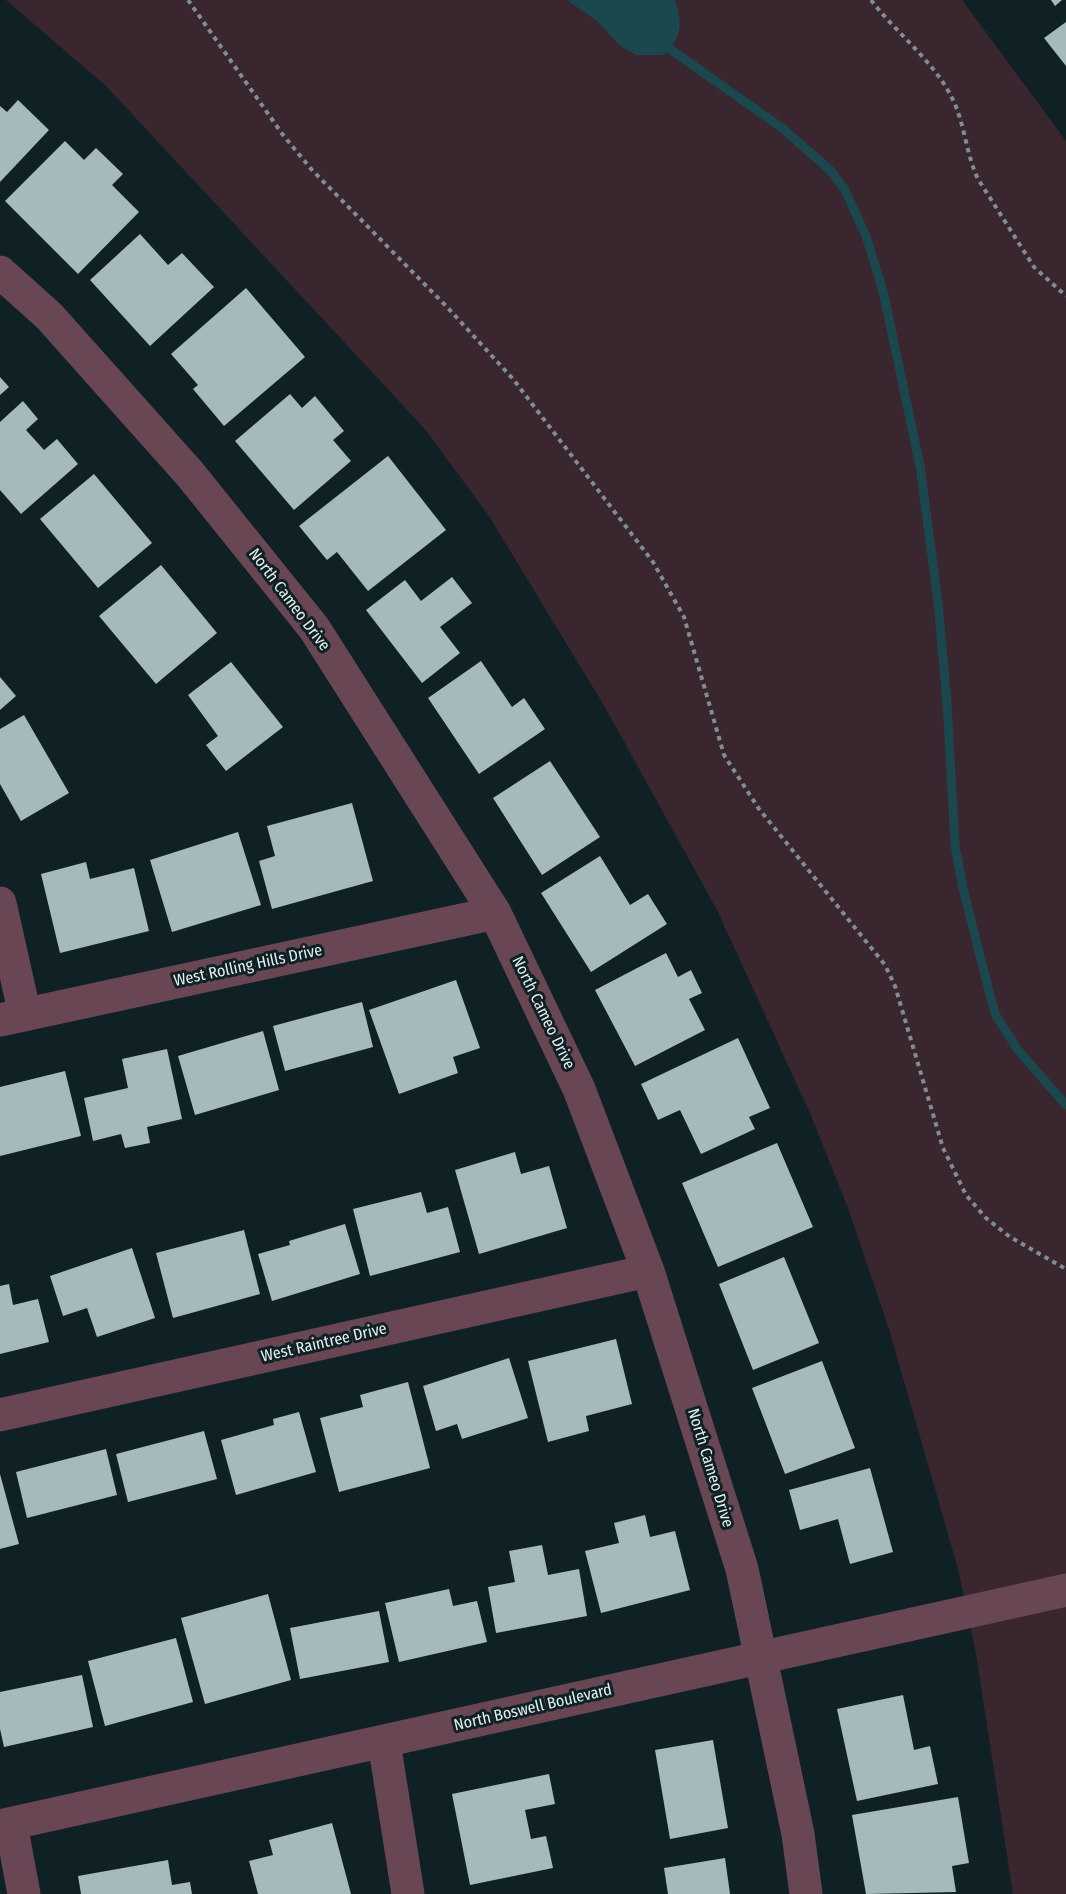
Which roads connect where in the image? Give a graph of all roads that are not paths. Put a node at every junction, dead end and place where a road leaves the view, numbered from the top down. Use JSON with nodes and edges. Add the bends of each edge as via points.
{"nodes":[{"id":1,"x":0,"y":272,"type":"edge"},
{"id":2,"x":0,"y":903,"type":"edge"},
{"id":3,"x":495,"y":913,"type":"junction"},
{"id":4,"x":12,"y":1018,"type":"edge"},
{"id":5,"x":648,"y":1271,"type":"junction"},
{"id":6,"x":0,"y":1415,"type":"edge"},
{"id":7,"x":1066,"y":1590,"type":"edge"},
{"id":8,"x":761,"y":1657,"type":"junction"},
{"id":9,"x":384,"y":1742,"type":"junction"},
{"id":10,"x":5,"y":1825,"type":"edge"},
{"id":11,"x":24,"y":1894,"type":"edge"},
{"id":12,"x":408,"y":1894,"type":"edge"},
{"id":13,"x":806,"y":1894,"type":"edge"}],
"edges":[{"from":1,"to":3,"type":"street","name":"North Cameo Drive","via":[[49,316],[190,474],[314,628]]},
{"from":2,"to":4,"type":"street"},
{"from":3,"to":4,"type":"street","name":"West Rolling Hills Drive"},
{"from":3,"to":5,"type":"street","name":"North Cameo Drive","via":[[579,1089]]},
{"from":5,"to":6,"type":"street","name":"West Raintree Drive"},
{"from":5,"to":8,"type":"street","name":"North Cameo Drive","via":[[742,1569]]},
{"from":7,"to":8,"type":"street","name":"North Boswell Boulevard"},
{"from":8,"to":9,"type":"street","name":"North Boswell Boulevard"},
{"from":8,"to":13,"type":"street","name":"North Cameo Drive","via":[[798,1834]]},
{"from":9,"to":10,"type":"street","name":"North Boswell Boulevard"},
{"from":9,"to":12,"type":"street"},
{"from":10,"to":11,"type":"street"}]}
